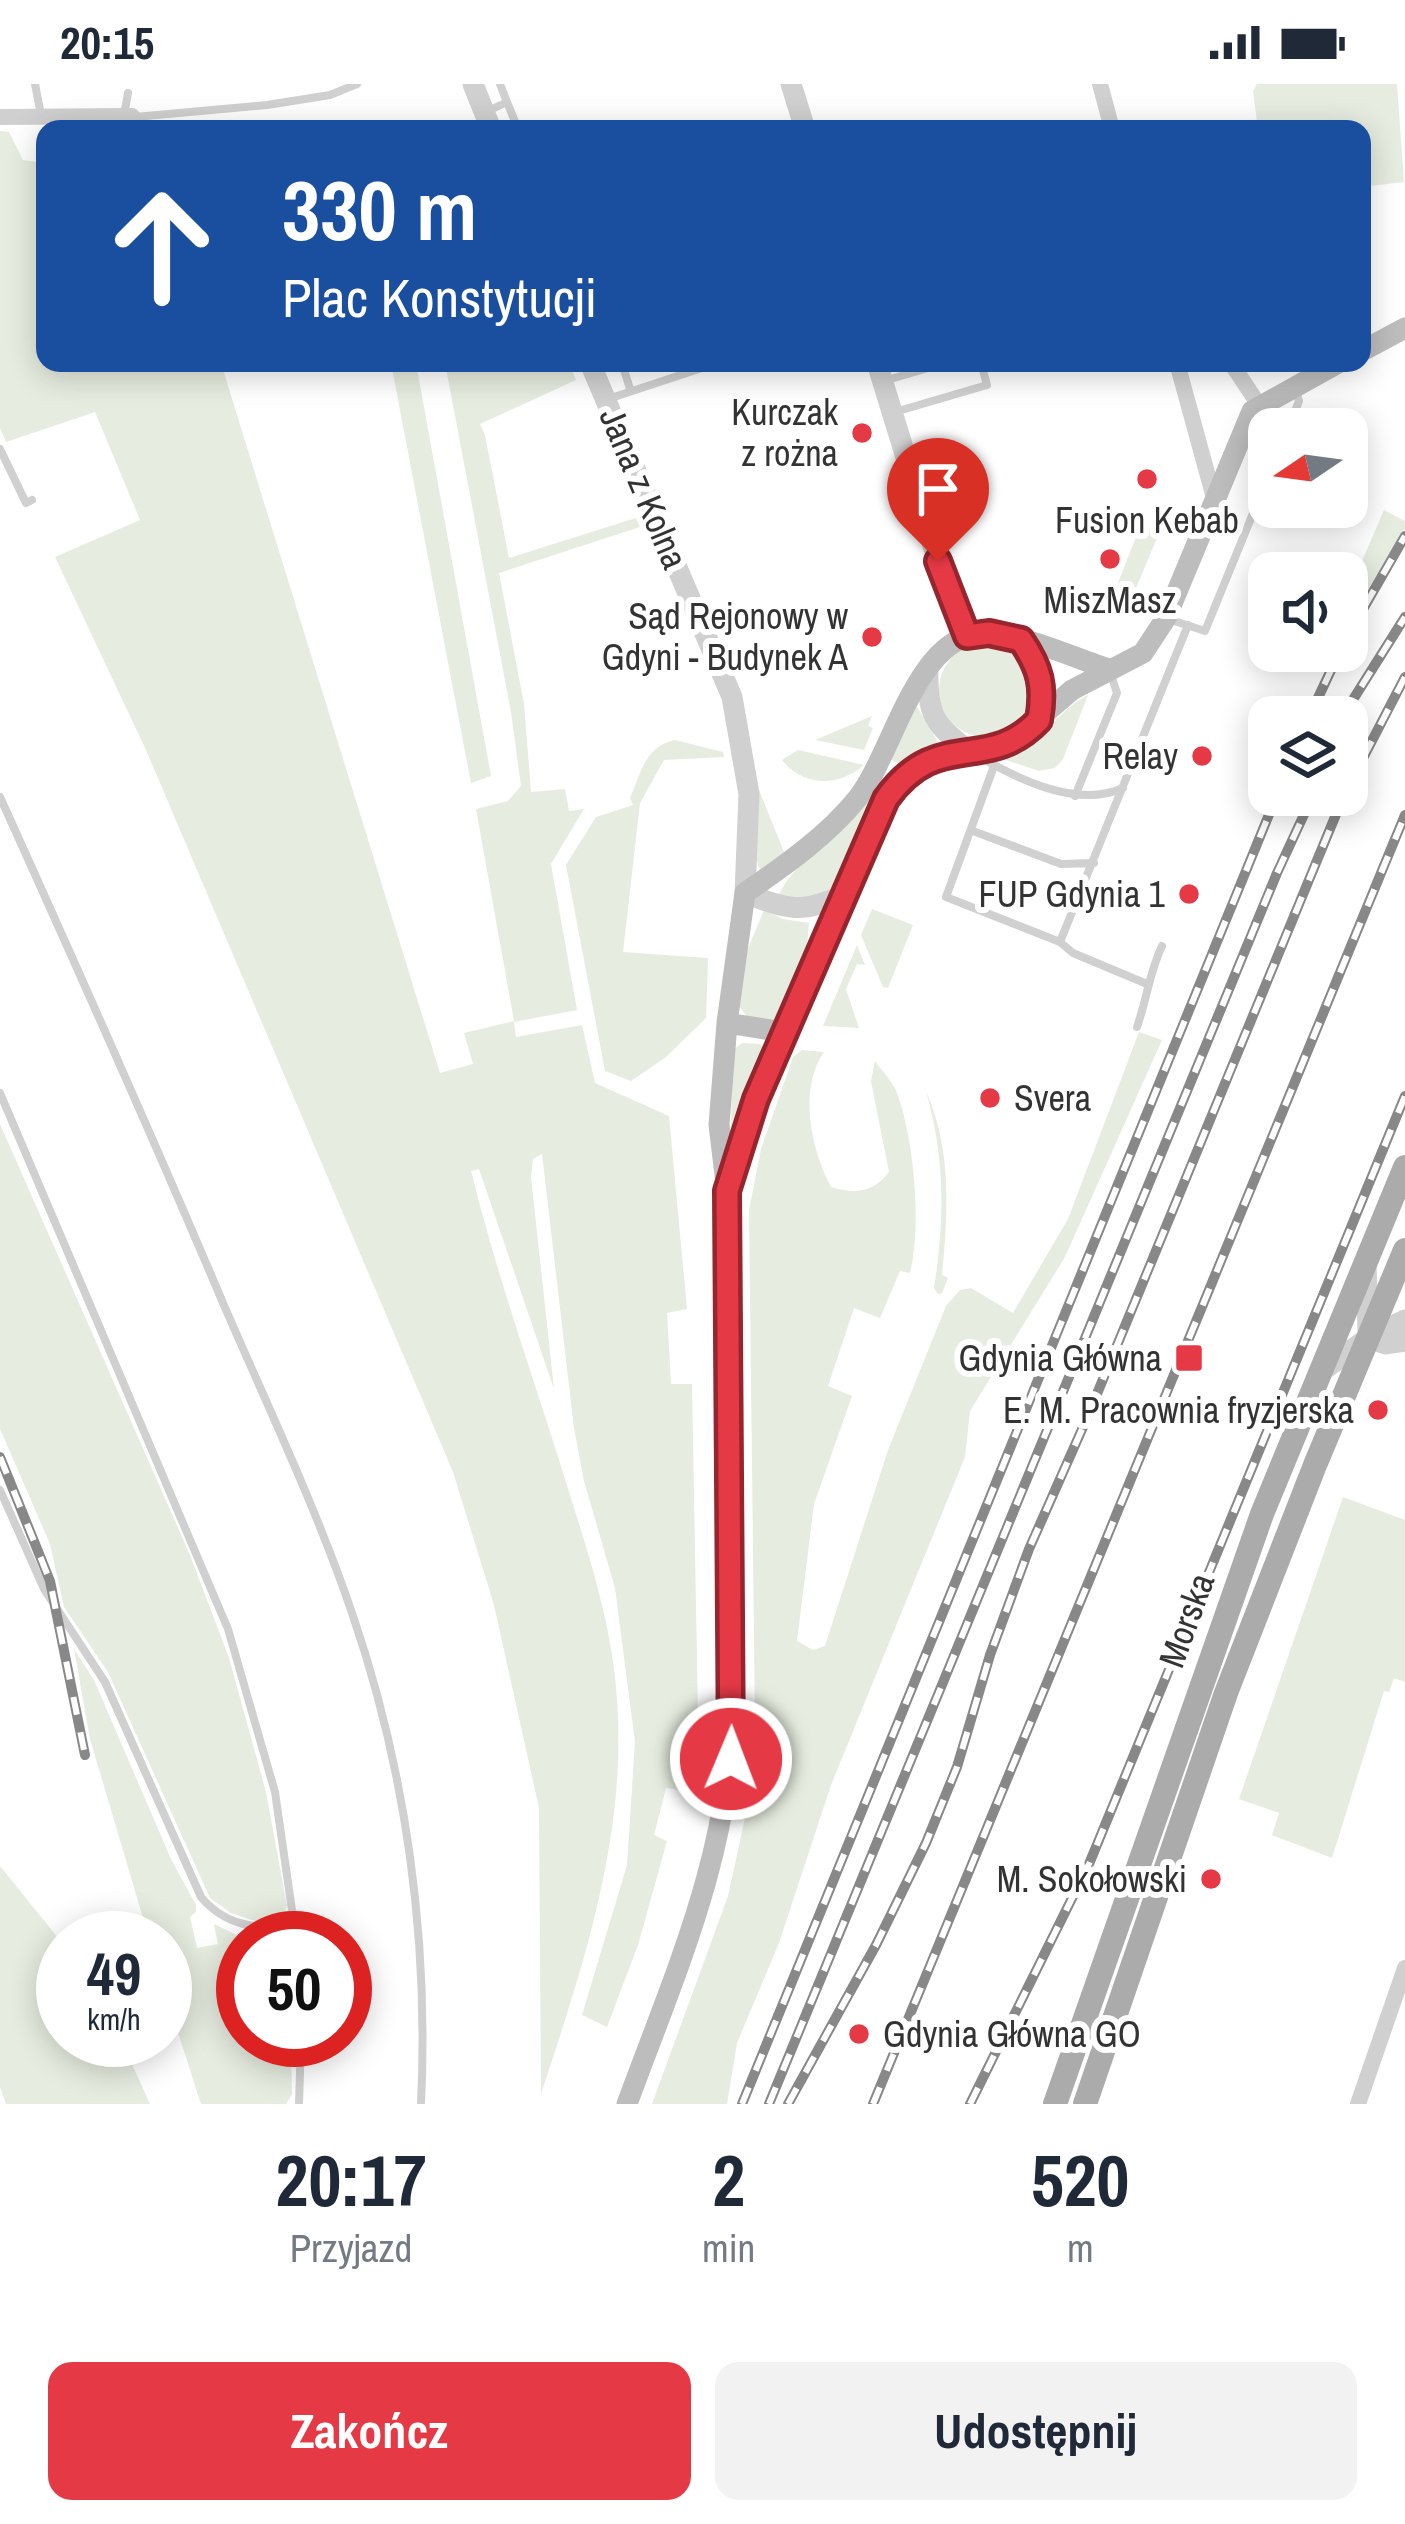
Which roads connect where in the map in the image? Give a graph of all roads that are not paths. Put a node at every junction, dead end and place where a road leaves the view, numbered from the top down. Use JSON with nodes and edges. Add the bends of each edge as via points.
{"nodes":[{"id":1,"x":35,"y":84,"type":"edge"},
{"id":2,"x":357,"y":84,"type":"edge"},
{"id":3,"x":473,"y":84,"type":"edge"},
{"id":4,"x":500,"y":84,"type":"edge"},
{"id":5,"x":791,"y":84,"type":"edge"},
{"id":6,"x":1106,"y":85,"type":"edge"},
{"id":7,"x":128,"y":94,"type":"dead end"},
{"id":8,"x":507,"y":102,"type":"junction"},
{"id":9,"x":128,"y":116,"type":"junction"},
{"id":10,"x":0,"y":117,"type":"edge"},
{"id":11,"x":41,"y":117,"type":"junction"},
{"id":12,"x":488,"y":120,"type":"edge"},
{"id":13,"x":489,"y":120,"type":"edge"},
{"id":14,"x":514,"y":120,"type":"edge"},
{"id":15,"x":803,"y":120,"type":"edge"},
{"id":16,"x":1111,"y":120,"type":"edge"},
{"id":17,"x":1405,"y":328,"type":"edge"},
{"id":18,"x":1371,"y":346,"type":"edge"},
{"id":19,"x":594,"y":372,"type":"edge"},
{"id":20,"x":625,"y":372,"type":"edge"},
{"id":21,"x":687,"y":372,"type":"edge"},
{"id":22,"x":880,"y":372,"type":"edge"},
{"id":23,"x":983,"y":372,"type":"edge"},
{"id":24,"x":1180,"y":372,"type":"edge"},
{"id":25,"x":1237,"y":372,"type":"edge"},
{"id":26,"x":1321,"y":372,"type":"edge"},
{"id":27,"x":1295,"y":386,"type":"junction"},
{"id":28,"x":631,"y":389,"type":"junction"},
{"id":29,"x":606,"y":400,"type":"junction"},
{"id":30,"x":1258,"y":405,"type":"junction"},
{"id":31,"x":1296,"y":408,"type":"edge"},
{"id":32,"x":892,"y":413,"type":"junction"},
{"id":33,"x":0,"y":449,"type":"edge"},
{"id":34,"x":1214,"y":498,"type":"junction"},
{"id":35,"x":32,"y":500,"type":"dead end"},
{"id":36,"x":1248,"y":526,"type":"edge"},
{"id":37,"x":1166,"y":618,"type":"junction"},
{"id":38,"x":1188,"y":626,"type":"junction"},
{"id":39,"x":967,"y":636,"type":"junction"},
{"id":40,"x":1021,"y":640,"type":"junction"},
{"id":41,"x":1109,"y":669,"type":"junction"},
{"id":42,"x":928,"y":671,"type":"junction"},
{"id":43,"x":1039,"y":720,"type":"junction"},
{"id":44,"x":969,"y":751,"type":"junction"},
{"id":45,"x":994,"y":766,"type":"junction"},
{"id":46,"x":1123,"y":788,"type":"junction"},
{"id":47,"x":0,"y":796,"type":"edge"},
{"id":48,"x":1075,"y":796,"type":"junction"},
{"id":49,"x":973,"y":831,"type":"junction"},
{"id":50,"x":1094,"y":863,"type":"junction"},
{"id":51,"x":745,"y":893,"type":"junction"},
{"id":52,"x":844,"y":895,"type":"junction"},
{"id":53,"x":1060,"y":942,"type":"junction"},
{"id":54,"x":1162,"y":946,"type":"dead end"},
{"id":55,"x":1147,"y":984,"type":"junction"},
{"id":56,"x":727,"y":1023,"type":"junction"},
{"id":57,"x":1137,"y":1027,"type":"dead end"},
{"id":58,"x":784,"y":1032,"type":"junction"},
{"id":59,"x":0,"y":1094,"type":"edge"},
{"id":60,"x":1405,"y":1167,"type":"edge"},
{"id":61,"x":727,"y":1191,"type":"junction"},
{"id":62,"x":1405,"y":1250,"type":"edge"},
{"id":63,"x":1366,"y":1261,"type":"junction"},
{"id":64,"x":1405,"y":1320,"type":"edge"},
{"id":65,"x":1368,"y":1338,"type":"junction"},
{"id":66,"x":1405,"y":1341,"type":"edge"},
{"id":67,"x":1318,"y":1373,"type":"junction"},
{"id":68,"x":0,"y":1490,"type":"edge"},
{"id":69,"x":216,"y":1911,"type":"edge"},
{"id":70,"x":292,"y":1911,"type":"edge"},
{"id":71,"x":1405,"y":1968,"type":"edge"},
{"id":72,"x":300,"y":2067,"type":"edge"},
{"id":73,"x":299,"y":2104,"type":"edge"},
{"id":74,"x":421,"y":2104,"type":"edge"},
{"id":75,"x":627,"y":2104,"type":"edge"},
{"id":76,"x":1055,"y":2104,"type":"edge"},
{"id":77,"x":1085,"y":2104,"type":"edge"},
{"id":78,"x":1358,"y":2104,"type":"edge"}],
"edges":[{"from":1,"to":11,"type":"lane"},
{"from":2,"to":9,"type":"lane","via":[[249,108]]},
{"from":3,"to":12,"type":"street"},
{"from":4,"to":8,"type":"lane"},
{"from":5,"to":15,"type":"street"},
{"from":6,"to":16,"type":"street"},
{"from":7,"to":9,"type":"lane"},
{"from":8,"to":13,"type":"lane"},
{"from":8,"to":14,"type":"lane"},
{"from":9,"to":11,"type":"street"},
{"from":10,"to":11,"type":"street"},
{"from":17,"to":18,"type":"main road"},
{"from":19,"to":29,"type":"street","name":"Jana z Kolna"},
{"from":20,"to":28,"type":"lane"},
{"from":21,"to":28,"type":"lane"},
{"from":22,"to":32,"type":"street"},
{"from":23,"to":32,"type":"lane","via":[[987,385]]},
{"from":24,"to":34,"type":"street"},
{"from":25,"to":30,"type":"street"},
{"from":26,"to":27,"type":"main road"},
{"from":27,"to":30,"type":"main road"},
{"from":27,"to":31,"type":"lane"},
{"from":28,"to":29,"type":"lane"},
{"from":29,"to":51,"type":"street","name":"Jana z Kolna","via":[[739,722],[749,794]]},
{"from":30,"to":34,"type":"main road"},
{"from":32,"to":39,"type":"street"},
{"from":33,"to":35,"type":"lane","via":[[26,503]]},
{"from":34,"to":37,"type":"main road"},
{"from":36,"to":38,"type":"lane","via":[[1205,632]]},
{"from":37,"to":38,"type":"lane"},
{"from":37,"to":41,"type":"main road","via":[[1143,652]]},
{"from":38,"to":46,"type":"lane"},
{"from":39,"to":40,"type":"main road"},
{"from":39,"to":42,"type":"main road"},
{"from":40,"to":41,"type":"main road"},
{"from":40,"to":43,"type":"street","via":[[1041,675]]},
{"from":41,"to":43,"type":"main road"},
{"from":41,"to":48,"type":"lane","via":[[1118,693]]},
{"from":42,"to":44,"type":"street","via":[[933,717]]},
{"from":42,"to":51,"type":"main road","via":[[854,804]]},
{"from":43,"to":44,"type":"main road","via":[[1009,744]]},
{"from":44,"to":45,"type":"lane"},
{"from":44,"to":52,"type":"main road","via":[[930,758],[905,774]]},
{"from":45,"to":48,"type":"lane"},
{"from":45,"to":49,"type":"lane"},
{"from":46,"to":48,"type":"lane"},
{"from":46,"to":50,"type":"lane"},
{"from":47,"to":74,"type":"lane","via":[[354,1617],[392,1756],[413,1884]]},
{"from":49,"to":50,"type":"lane","via":[[1061,864]]},
{"from":49,"to":53,"type":"lane","via":[[946,897]]},
{"from":50,"to":53,"type":"lane"},
{"from":51,"to":52,"type":"street","via":[[788,909]]},
{"from":51,"to":56,"type":"main road"},
{"from":52,"to":58,"type":"main road"},
{"from":53,"to":55,"type":"lane"},
{"from":54,"to":55,"type":"lane"},
{"from":55,"to":57,"type":"lane"},
{"from":56,"to":58,"type":"main road"},
{"from":56,"to":61,"type":"main road","via":[[719,1125]]},
{"from":58,"to":61,"type":"main road"},
{"from":59,"to":70,"type":"lane","via":[[228,1629],[275,1792]]},
{"from":60,"to":63,"type":"main road","name":"Morska"},
{"from":61,"to":75,"type":"main road","via":[[729,1785],[706,1890]]},
{"from":62,"to":65,"type":"main road","name":"Morska"},
{"from":63,"to":65,"type":"street"},
{"from":63,"to":67,"type":"main road","name":"Morska"},
{"from":64,"to":65,"type":"street"},
{"from":65,"to":66,"type":"street"},
{"from":65,"to":67,"type":"street"},
{"from":65,"to":77,"type":"main road","name":"Morska","via":[[1226,1693]]},
{"from":67,"to":76,"type":"main road","name":"Morska","via":[[1208,1660]]},
{"from":68,"to":69,"type":"lane","via":[[44,1589],[105,1682],[201,1897]]},
{"from":71,"to":78,"type":"street"},
{"from":72,"to":73,"type":"lane"}]}
